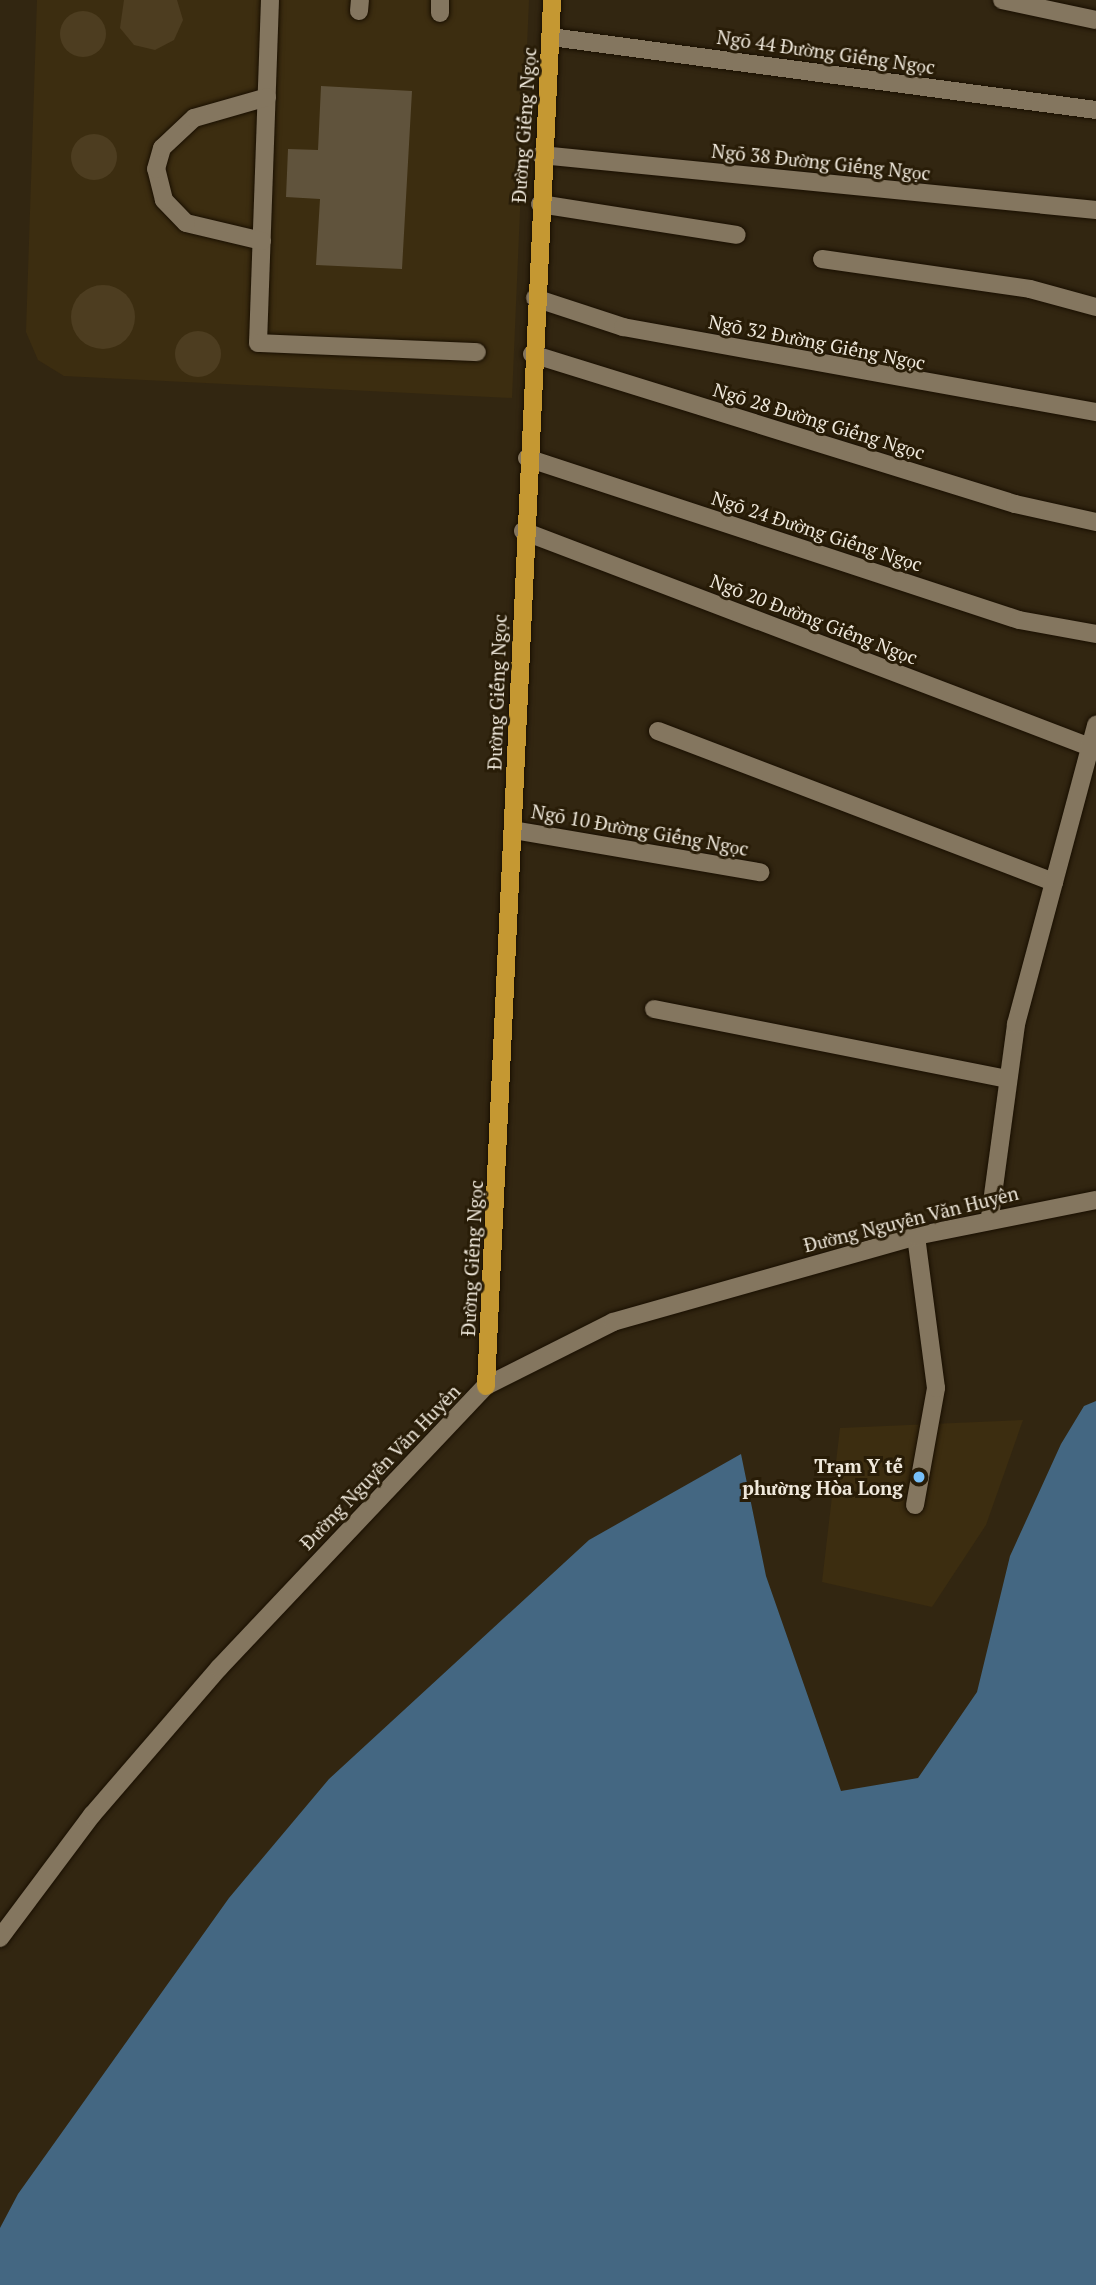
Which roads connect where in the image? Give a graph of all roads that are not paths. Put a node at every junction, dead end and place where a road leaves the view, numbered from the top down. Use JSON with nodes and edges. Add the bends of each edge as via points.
{"nodes":[{"id":1,"x":270,"y":0,"type":"edge"},
{"id":2,"x":552,"y":0,"type":"edge"},
{"id":3,"x":1002,"y":0,"type":"edge"},
{"id":4,"x":1096,"y":20,"type":"edge"},
{"id":5,"x":551,"y":37,"type":"junction"},
{"id":6,"x":267,"y":97,"type":"junction"},
{"id":7,"x":1096,"y":110,"type":"edge"},
{"id":8,"x":541,"y":155,"type":"junction"},
{"id":9,"x":540,"y":204,"type":"junction"},
{"id":10,"x":1096,"y":210,"type":"edge"},
{"id":11,"x":737,"y":235,"type":"dead end"},
{"id":12,"x":262,"y":241,"type":"junction"},
{"id":13,"x":822,"y":259,"type":"dead end"},
{"id":14,"x":535,"y":298,"type":"junction"},
{"id":15,"x":1096,"y":307,"type":"edge"},
{"id":16,"x":477,"y":352,"type":"dead end"},
{"id":17,"x":532,"y":354,"type":"junction"},
{"id":18,"x":1096,"y":412,"type":"edge"},
{"id":19,"x":527,"y":458,"type":"junction"},
{"id":20,"x":1096,"y":522,"type":"edge"},
{"id":21,"x":523,"y":531,"type":"junction"},
{"id":22,"x":1096,"y":634,"type":"edge"},
{"id":23,"x":1096,"y":725,"type":"edge"},
{"id":24,"x":658,"y":731,"type":"dead end"},
{"id":25,"x":1090,"y":747,"type":"junction"},
{"id":26,"x":513,"y":830,"type":"junction"},
{"id":27,"x":760,"y":872,"type":"dead end"},
{"id":28,"x":1054,"y":882,"type":"junction"},
{"id":29,"x":654,"y":1009,"type":"dead end"},
{"id":30,"x":1006,"y":1079,"type":"junction"},
{"id":31,"x":1096,"y":1200,"type":"edge"},
{"id":32,"x":990,"y":1217,"type":"junction"},
{"id":33,"x":916,"y":1236,"type":"junction"},
{"id":34,"x":486,"y":1386,"type":"junction"},
{"id":35,"x":915,"y":1505,"type":"dead end"},
{"id":36,"x":0,"y":1938,"type":"edge"}],
"edges":[{"from":1,"to":6,"type":"street"},
{"from":2,"to":5,"type":"main road","name":"Đường Giếng Ngọc"},
{"from":3,"to":4,"type":"street"},
{"from":5,"to":7,"type":"street","name":"Ngõ 44 Đường Giếng Ngọc"},
{"from":5,"to":8,"type":"main road","name":"Đường Giếng Ngọc"},
{"from":6,"to":12,"type":"street"},
{"from":6,"to":12,"type":"street","via":[[194,118],[162,148],[156,169],[164,200],[186,223]]},
{"from":8,"to":9,"type":"main road","name":"Đường Giếng Ngọc"},
{"from":8,"to":10,"type":"street","name":"Ngõ 38 Đường Giếng Ngọc"},
{"from":9,"to":11,"type":"street"},
{"from":9,"to":14,"type":"main road","name":"Đường Giếng Ngọc"},
{"from":12,"to":16,"type":"street","via":[[258,343]]},
{"from":13,"to":15,"type":"street","via":[[1030,289]]},
{"from":14,"to":17,"type":"main road","name":"Đường Giếng Ngọc"},
{"from":14,"to":18,"type":"street","name":"Ngõ 32 Đường Giếng Ngọc","via":[[623,327]]},
{"from":17,"to":19,"type":"main road","name":"Đường Giếng Ngọc"},
{"from":17,"to":20,"type":"street","name":"Ngõ 28 Đường Giếng Ngọc","via":[[1015,504]]},
{"from":19,"to":21,"type":"main road","name":"Đường Giếng Ngọc"},
{"from":19,"to":22,"type":"street","name":"Ngõ 24 Đường Giếng Ngọc","via":[[1019,620]]},
{"from":21,"to":25,"type":"street","name":"Ngõ 20 Đường Giếng Ngọc"},
{"from":21,"to":26,"type":"main road","name":"Đường Giếng Ngọc"},
{"from":23,"to":25,"type":"street"},
{"from":24,"to":28,"type":"street"},
{"from":25,"to":28,"type":"street"},
{"from":26,"to":27,"type":"street","name":"Ngõ 10 Đường Giếng Ngọc"},
{"from":26,"to":34,"type":"main road","name":"Đường Giếng Ngọc"},
{"from":28,"to":30,"type":"street"},
{"from":29,"to":30,"type":"street"},
{"from":30,"to":32,"type":"street"},
{"from":31,"to":32,"type":"street","name":"Đường Nguyễn Văn Huyên"},
{"from":32,"to":33,"type":"street","name":"Đường Nguyễn Văn Huyên"},
{"from":33,"to":34,"type":"street","name":"Đường Nguyễn Văn Huyên","via":[[613,1322]]},
{"from":33,"to":35,"type":"street","via":[[936,1388]]},
{"from":34,"to":36,"type":"street","name":"Đường Nguyễn Văn Huyên","via":[[219,1668],[92,1815]]}]}
